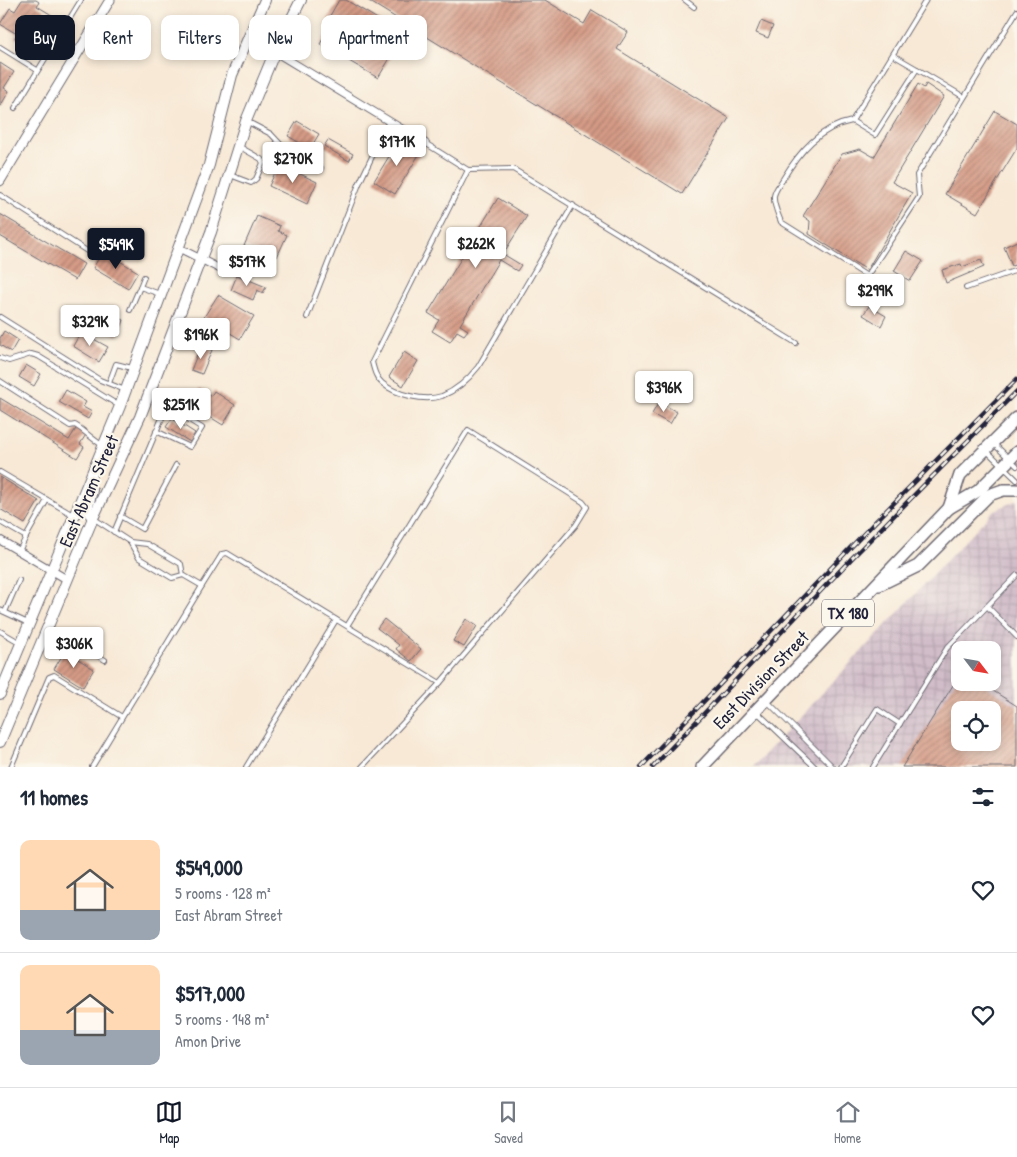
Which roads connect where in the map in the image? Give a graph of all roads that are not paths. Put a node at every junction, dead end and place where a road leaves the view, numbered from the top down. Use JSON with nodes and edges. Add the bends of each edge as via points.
{"nodes":[{"id":1,"x":81,"y":0,"type":"edge"},
{"id":2,"x":110,"y":0,"type":"edge"},
{"id":3,"x":265,"y":0,"type":"edge"},
{"id":4,"x":301,"y":0,"type":"edge"},
{"id":5,"x":685,"y":0,"type":"edge"},
{"id":6,"x":926,"y":0,"type":"edge"},
{"id":7,"x":694,"y":7,"type":"dead end"},
{"id":8,"x":1017,"y":12,"type":"edge"},
{"id":9,"x":258,"y":15,"type":"edge"},
{"id":10,"x":294,"y":15,"type":"edge"},
{"id":11,"x":249,"y":36,"type":"edge"},
{"id":12,"x":0,"y":47,"type":"edge"},
{"id":13,"x":893,"y":55,"type":"junction"},
{"id":14,"x":272,"y":60,"type":"edge"},
{"id":15,"x":288,"y":60,"type":"edge"},
{"id":16,"x":917,"y":69,"type":"junction"},
{"id":17,"x":37,"y":70,"type":"junction"},
{"id":18,"x":964,"y":97,"type":"junction"},
{"id":19,"x":15,"y":108,"type":"dead end"},
{"id":20,"x":246,"y":121,"type":"junction"},
{"id":21,"x":389,"y":121,"type":"junction"},
{"id":22,"x":852,"y":121,"type":"junction"},
{"id":23,"x":425,"y":143,"type":"joint"},
{"id":24,"x":238,"y":146,"type":"junction"},
{"id":25,"x":321,"y":168,"type":"dead end"},
{"id":26,"x":468,"y":170,"type":"junction"},
{"id":27,"x":229,"y":175,"type":"junction"},
{"id":28,"x":0,"y":181,"type":"edge"},
{"id":29,"x":0,"y":195,"type":"edge"},
{"id":30,"x":573,"y":205,"type":"junction"},
{"id":31,"x":179,"y":248,"type":"junction"},
{"id":32,"x":90,"y":252,"type":"dead end"},
{"id":33,"x":200,"y":261,"type":"junction"},
{"id":34,"x":1017,"y":270,"type":"edge"},
{"id":35,"x":224,"y":271,"type":"dead end"},
{"id":36,"x":144,"y":277,"type":"dead end"},
{"id":37,"x":140,"y":287,"type":"junction"},
{"id":38,"x":966,"y":288,"type":"dead end"},
{"id":39,"x":162,"y":295,"type":"junction"},
{"id":40,"x":130,"y":310,"type":"dead end"},
{"id":41,"x":0,"y":317,"type":"edge"},
{"id":42,"x":307,"y":317,"type":"dead end"},
{"id":43,"x":796,"y":343,"type":"dead end"},
{"id":44,"x":0,"y":358,"type":"edge"},
{"id":45,"x":134,"y":369,"type":"junction"},
{"id":46,"x":0,"y":381,"type":"edge"},
{"id":47,"x":108,"y":383,"type":"junction"},
{"id":48,"x":126,"y":390,"type":"junction"},
{"id":49,"x":120,"y":406,"type":"junction"},
{"id":50,"x":115,"y":418,"type":"junction"},
{"id":51,"x":1017,"y":418,"type":"edge"},
{"id":52,"x":156,"y":431,"type":"junction"},
{"id":53,"x":104,"y":446,"type":"junction"},
{"id":54,"x":989,"y":446,"type":"junction"},
{"id":55,"x":1011,"y":461,"type":"edge"},
{"id":56,"x":176,"y":466,"type":"dead end"},
{"id":57,"x":0,"y":472,"type":"edge"},
{"id":58,"x":1017,"y":480,"type":"edge"},
{"id":59,"x":1017,"y":490,"type":"edge"},
{"id":60,"x":47,"y":500,"type":"junction"},
{"id":61,"x":949,"y":508,"type":"junction"},
{"id":62,"x":75,"y":516,"type":"junction"},
{"id":63,"x":120,"y":516,"type":"junction"},
{"id":64,"x":93,"y":518,"type":"junction"},
{"id":65,"x":0,"y":522,"type":"edge"},
{"id":66,"x":114,"y":532,"type":"junction"},
{"id":67,"x":26,"y":537,"type":"junction"},
{"id":68,"x":130,"y":542,"type":"junction"},
{"id":69,"x":1,"y":543,"type":"edge"},
{"id":70,"x":18,"y":551,"type":"junction"},
{"id":71,"x":52,"y":572,"type":"junction"},
{"id":72,"x":183,"y":575,"type":"junction"},
{"id":73,"x":1017,"y":575,"type":"edge"},
{"id":74,"x":19,"y":580,"type":"dead end"},
{"id":75,"x":68,"y":580,"type":"junction"},
{"id":76,"x":202,"y":586,"type":"junction"},
{"id":77,"x":873,"y":588,"type":"junction"},
{"id":78,"x":987,"y":606,"type":"junction"},
{"id":79,"x":2,"y":611,"type":"edge"},
{"id":80,"x":336,"y":620,"type":"junction"},
{"id":81,"x":30,"y":624,"type":"junction"},
{"id":82,"x":347,"y":626,"type":"junction"},
{"id":83,"x":0,"y":631,"type":"edge"},
{"id":84,"x":46,"y":632,"type":"junction"},
{"id":85,"x":1017,"y":637,"type":"edge"},
{"id":86,"x":21,"y":644,"type":"junction"},
{"id":87,"x":105,"y":660,"type":"dead end"},
{"id":88,"x":440,"y":683,"type":"junction"},
{"id":89,"x":0,"y":694,"type":"edge"},
{"id":90,"x":766,"y":700,"type":"junction"},
{"id":91,"x":755,"y":711,"type":"junction"},
{"id":92,"x":122,"y":717,"type":"junction"},
{"id":93,"x":900,"y":724,"type":"junction"},
{"id":94,"x":0,"y":742,"type":"edge"},
{"id":95,"x":12,"y":767,"type":"edge"},
{"id":96,"x":92,"y":767,"type":"edge"},
{"id":97,"x":246,"y":767,"type":"edge"},
{"id":98,"x":362,"y":767,"type":"edge"},
{"id":99,"x":702,"y":767,"type":"edge"},
{"id":100,"x":815,"y":767,"type":"edge"},
{"id":101,"x":833,"y":767,"type":"edge"},
{"id":102,"x":841,"y":767,"type":"edge"},
{"id":103,"x":873,"y":767,"type":"edge"}],
"edges":[{"from":1,"to":17,"type":"lane"},
{"from":2,"to":28,"type":"street"},
{"from":3,"to":9,"type":"main road","name":"East Abram Street"},
{"from":4,"to":10,"type":"main road","name":"East Abram Street"},
{"from":5,"to":7,"type":"lane"},
{"from":6,"to":13,"type":"lane"},
{"from":8,"to":18,"type":"lane"},
{"from":11,"to":31,"type":"main road","name":"East Abram Street","via":[[232,75],[209,165]]},
{"from":12,"to":17,"type":"lane"},
{"from":13,"to":16,"type":"lane"},
{"from":13,"to":22,"type":"lane"},
{"from":14,"to":20,"type":"main road","name":"East Abram Street"},
{"from":15,"to":21,"type":"street"},
{"from":16,"to":18,"type":"lane"},
{"from":16,"to":22,"type":"lane","via":[[875,135]]},
{"from":17,"to":19,"type":"lane"},
{"from":18,"to":22,"type":"lane","via":[[917,174],[919,197],[866,276],[780,222],[774,201],[774,194],[795,158],[824,132]]},
{"from":20,"to":24,"type":"main road","name":"East Abram Street"},
{"from":20,"to":25,"type":"lane","via":[[271,134],[285,149]]},
{"from":21,"to":23,"type":"street"},
{"from":21,"to":42,"type":"lane","via":[[358,184]]},
{"from":23,"to":26,"type":"lane"},
{"from":24,"to":27,"type":"main road","name":"East Abram Street"},
{"from":24,"to":27,"type":"lane","via":[[263,163],[251,183]]},
{"from":26,"to":30,"type":"lane","via":[[513,169]]},
{"from":26,"to":30,"type":"lane","via":[[372,362],[382,382],[408,396],[440,397],[467,381]]},
{"from":27,"to":33,"type":"main road","name":"East Abram Street"},
{"from":29,"to":32,"type":"lane"},
{"from":30,"to":43,"type":"lane"},
{"from":31,"to":33,"type":"street"},
{"from":31,"to":39,"type":"main road","name":"East Abram Street"},
{"from":33,"to":35,"type":"street"},
{"from":33,"to":64,"type":"main road","name":"East Abram Street","via":[[140,417]]},
{"from":34,"to":38,"type":"lane"},
{"from":36,"to":37,"type":"lane"},
{"from":37,"to":39,"type":"lane"},
{"from":37,"to":40,"type":"lane"},
{"from":39,"to":45,"type":"main road","name":"East Abram Street"},
{"from":41,"to":47,"type":"lane"},
{"from":44,"to":49,"type":"lane","via":[[9,362],[31,354],[38,356]]},
{"from":45,"to":47,"type":"lane","via":[[116,364]]},
{"from":45,"to":48,"type":"main road","name":"East Abram Street"},
{"from":46,"to":53,"type":"lane","via":[[70,426],[75,425],[87,432],[89,437]]},
{"from":47,"to":48,"type":"lane"},
{"from":48,"to":49,"type":"main road","name":"East Abram Street"},
{"from":49,"to":50,"type":"main road","name":"East Abram Street"},
{"from":50,"to":53,"type":"main road","name":"East Abram Street"},
{"from":50,"to":64,"type":"main road","via":[[109,451],[87,507]]},
{"from":51,"to":54,"type":"main road","name":"East Division Street","number":"TX 180"},
{"from":52,"to":52,"type":"lane","via":[[167,406],[202,428],[190,447]]},
{"from":52,"to":63,"type":"lane"},
{"from":53,"to":62,"type":"main road","name":"East Abram Street"},
{"from":54,"to":55,"type":"lane"},
{"from":54,"to":55,"type":"lane"},
{"from":54,"to":61,"type":"main road","name":"East Division Street","number":"TX 180","via":[[960,475]]},
{"from":55,"to":58,"type":"lane"},
{"from":55,"to":61,"type":"main road","name":"East Division Street","number":"TX 180","via":[[978,491]]},
{"from":56,"to":63,"type":"lane","via":[[142,529]]},
{"from":57,"to":60,"type":"lane"},
{"from":59,"to":77,"type":"main road","via":[[989,494],[918,566]]},
{"from":60,"to":62,"type":"lane"},
{"from":60,"to":67,"type":"lane"},
{"from":61,"to":77,"type":"main road","name":"East Division Street","number":"TX 180"},
{"from":62,"to":71,"type":"main road","name":"East Abram Street"},
{"from":63,"to":66,"type":"lane"},
{"from":64,"to":66,"type":"lane"},
{"from":64,"to":75,"type":"main road","name":"East Abram Street"},
{"from":65,"to":67,"type":"lane"},
{"from":66,"to":68,"type":"lane"},
{"from":67,"to":70,"type":"lane"},
{"from":68,"to":72,"type":"lane","via":[[147,544],[181,564]]},
{"from":68,"to":72,"type":"lane","via":[[139,558],[172,578]]},
{"from":69,"to":70,"type":"street"},
{"from":70,"to":71,"type":"street"},
{"from":71,"to":75,"type":"street"},
{"from":71,"to":81,"type":"main road","name":"East Abram Street"},
{"from":72,"to":76,"type":"lane"},
{"from":73,"to":78,"type":"lane"},
{"from":74,"to":79,"type":"lane"},
{"from":75,"to":84,"type":"main road","name":"East Abram Street"},
{"from":76,"to":80,"type":"lane","via":[[222,554],[227,552]]},
{"from":76,"to":92,"type":"lane"},
{"from":77,"to":90,"type":"main road","name":"East Division Street","number":"TX 180"},
{"from":78,"to":85,"type":"lane"},
{"from":78,"to":93,"type":"lane","via":[[947,648]]},
{"from":79,"to":81,"type":"lane"},
{"from":80,"to":82,"type":"lane"},
{"from":80,"to":97,"type":"lane"},
{"from":81,"to":86,"type":"main road","name":"East Abram Street"},
{"from":82,"to":88,"type":"lane"},
{"from":82,"to":88,"type":"lane","via":[[468,430],[583,502],[587,507],[576,525]]},
{"from":83,"to":86,"type":"lane"},
{"from":84,"to":87,"type":"lane","via":[[66,636]]},
{"from":84,"to":94,"type":"main road","name":"East Abram Street"},
{"from":86,"to":89,"type":"main road","name":"East Abram Street"},
{"from":88,"to":98,"type":"lane"},
{"from":90,"to":91,"type":"main road","name":"East Division Street","number":"TX 180"},
{"from":90,"to":101,"type":"lane"},
{"from":91,"to":99,"type":"main road","name":"East Division Street","number":"TX 180"},
{"from":91,"to":100,"type":"lane"},
{"from":92,"to":95,"type":"lane","via":[[54,675],[49,677]]},
{"from":92,"to":96,"type":"lane"},
{"from":93,"to":102,"type":"lane","via":[[877,709]]},
{"from":93,"to":103,"type":"lane"}]}
